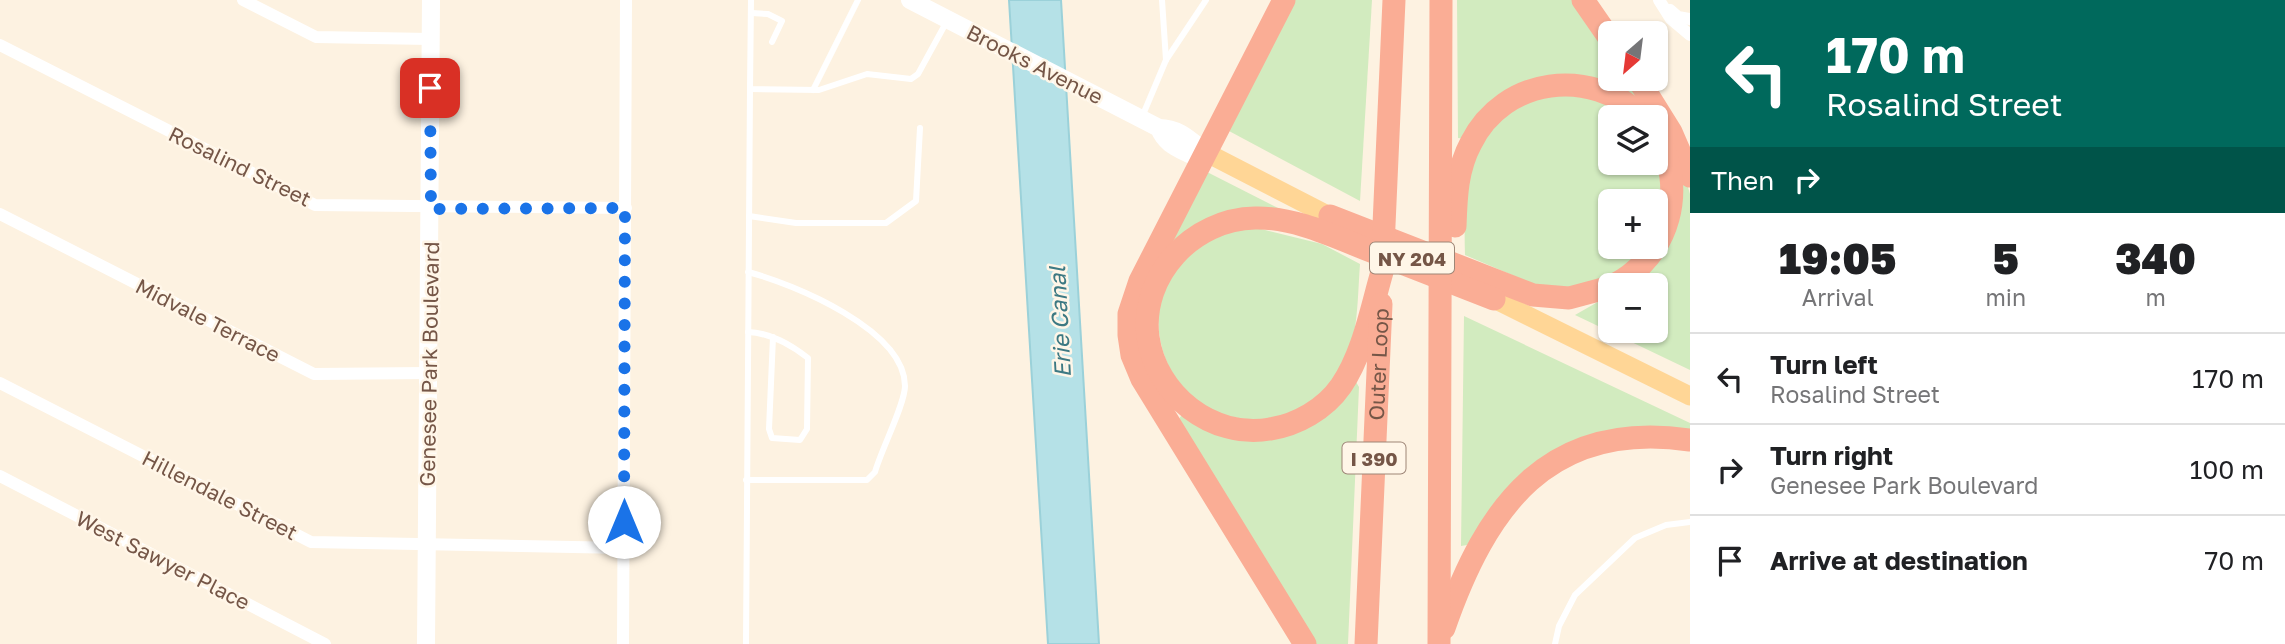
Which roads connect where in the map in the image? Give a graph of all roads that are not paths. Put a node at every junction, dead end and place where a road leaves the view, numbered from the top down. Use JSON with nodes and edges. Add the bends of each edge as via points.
{"nodes":[{"id":1,"x":243,"y":0,"type":"edge"},
{"id":2,"x":430,"y":0,"type":"edge"},
{"id":3,"x":626,"y":0,"type":"edge"},
{"id":4,"x":751,"y":0,"type":"edge"},
{"id":5,"x":858,"y":0,"type":"edge"},
{"id":6,"x":911,"y":0,"type":"edge"},
{"id":7,"x":1162,"y":0,"type":"edge"},
{"id":8,"x":1206,"y":0,"type":"edge"},
{"id":9,"x":1284,"y":0,"type":"edge"},
{"id":10,"x":1394,"y":0,"type":"edge"},
{"id":11,"x":1441,"y":0,"type":"edge"},
{"id":12,"x":1583,"y":0,"type":"edge"},
{"id":13,"x":1659,"y":0,"type":"edge"},
{"id":14,"x":751,"y":13,"type":"junction"},
{"id":15,"x":1690,"y":19,"type":"edge"},
{"id":16,"x":952,"y":21,"type":"junction"},
{"id":17,"x":1598,"y":22,"type":"edge"},
{"id":18,"x":1690,"y":36,"type":"edge"},
{"id":19,"x":430,"y":39,"type":"junction"},
{"id":20,"x":772,"y":42,"type":"dead end"},
{"id":21,"x":0,"y":45,"type":"edge"},
{"id":22,"x":1166,"y":60,"type":"junction"},
{"id":23,"x":750,"y":89,"type":"junction"},
{"id":24,"x":813,"y":90,"type":"junction"},
{"id":25,"x":1645,"y":91,"type":"edge"},
{"id":26,"x":1626,"y":105,"type":"edge"},
{"id":27,"x":1142,"y":119,"type":"junction"},
{"id":28,"x":920,"y":128,"type":"dead end"},
{"id":29,"x":1203,"y":151,"type":"junction"},
{"id":30,"x":1668,"y":165,"type":"edge"},
{"id":31,"x":1690,"y":176,"type":"edge"},
{"id":32,"x":625,"y":208,"type":"junction"},
{"id":33,"x":431,"y":209,"type":"junction"},
{"id":34,"x":0,"y":214,"type":"edge"},
{"id":35,"x":749,"y":216,"type":"junction"},
{"id":36,"x":1330,"y":225,"type":"junction"},
{"id":37,"x":748,"y":272,"type":"junction"},
{"id":38,"x":1382,"y":272,"type":"junction"},
{"id":39,"x":1630,"y":273,"type":"edge"},
{"id":40,"x":1440,"y":290,"type":"junction"},
{"id":41,"x":1494,"y":291,"type":"junction"},
{"id":42,"x":1598,"y":291,"type":"edge"},
{"id":43,"x":748,"y":332,"type":"junction"},
{"id":44,"x":773,"y":337,"type":"junction"},
{"id":45,"x":428,"y":373,"type":"junction"},
{"id":46,"x":0,"y":383,"type":"edge"},
{"id":47,"x":1690,"y":396,"type":"edge"},
{"id":48,"x":1690,"y":440,"type":"edge"},
{"id":49,"x":0,"y":476,"type":"edge"},
{"id":50,"x":746,"y":480,"type":"junction"},
{"id":51,"x":1690,"y":522,"type":"edge"},
{"id":52,"x":428,"y":543,"type":"junction"},
{"id":53,"x":624,"y":548,"type":"junction"},
{"id":54,"x":326,"y":644,"type":"edge"},
{"id":55,"x":426,"y":644,"type":"edge"},
{"id":56,"x":623,"y":644,"type":"edge"},
{"id":57,"x":746,"y":644,"type":"edge"},
{"id":58,"x":1305,"y":644,"type":"edge"},
{"id":59,"x":1366,"y":644,"type":"edge"},
{"id":60,"x":1439,"y":644,"type":"edge"},
{"id":61,"x":1555,"y":644,"type":"edge"}],
"edges":[{"from":1,"to":19,"type":"street","via":[[316,37]]},
{"from":2,"to":19,"type":"street","name":"Genesee Park Boulevard"},
{"from":3,"to":32,"type":"street"},
{"from":4,"to":14,"type":"lane"},
{"from":5,"to":24,"type":"lane"},
{"from":6,"to":16,"type":"street","name":"Brooks Avenue"},
{"from":7,"to":22,"type":"lane"},
{"from":8,"to":22,"type":"lane"},
{"from":9,"to":29,"type":"highway"},
{"from":10,"to":38,"type":"highway","name":"Outer Loop","number":"I 390"},
{"from":11,"to":40,"type":"highway"},
{"from":12,"to":17,"type":"highway"},
{"from":13,"to":15,"type":"street","via":[[1678,17]]},
{"from":13,"to":18,"type":"street"},
{"from":14,"to":20,"type":"lane","via":[[782,21]]},
{"from":14,"to":23,"type":"lane"},
{"from":16,"to":24,"type":"lane","via":[[911,79],[867,74]]},
{"from":16,"to":27,"type":"street","name":"Brooks Avenue"},
{"from":19,"to":33,"type":"street","name":"Genesee Park Boulevard"},
{"from":21,"to":33,"type":"street","name":"Rosalind Street","via":[[315,205]]},
{"from":22,"to":27,"type":"lane"},
{"from":23,"to":24,"type":"lane"},
{"from":23,"to":35,"type":"lane"},
{"from":25,"to":31,"type":"highway","via":[[1671,132]]},
{"from":26,"to":40,"type":"highway","via":[[1613,96],[1574,85],[1531,90],[1495,110],[1475,135],[1460,168],[1454,243]]},
{"from":27,"to":29,"type":"street","name":"Brooks Avenue","via":[[1196,141]]},
{"from":28,"to":35,"type":"lane","via":[[916,201],[887,223],[796,223]]},
{"from":29,"to":36,"type":"main road","name":"Brooks Avenue"},
{"from":29,"to":58,"type":"highway","via":[[1140,281],[1129,314],[1132,355],[1142,379]]},
{"from":30,"to":39,"type":"highway","via":[[1672,195],[1668,221],[1644,263]]},
{"from":32,"to":33,"type":"street","name":"Rosalind Street"},
{"from":32,"to":53,"type":"street"},
{"from":33,"to":45,"type":"street","name":"Genesee Park Boulevard"},
{"from":34,"to":45,"type":"street","name":"Midvale Terrace","via":[[314,373]]},
{"from":35,"to":37,"type":"lane"},
{"from":36,"to":38,"type":"highway","via":[[1244,218],[1203,231],[1177,252],[1154,291],[1148,336],[1158,368],[1178,399],[1209,421],[1246,430],[1281,428],[1315,411],[1339,389],[1350,371]]},
{"from":36,"to":41,"type":"highway"},
{"from":37,"to":43,"type":"lane"},
{"from":37,"to":50,"type":"lane","via":[[839,308],[895,356],[905,389],[875,472],[867,480]]},
{"from":38,"to":59,"type":"highway","name":"Outer Loop","number":"I 390"},
{"from":40,"to":60,"type":"highway"},
{"from":41,"to":42,"type":"highway","via":[[1551,298]]},
{"from":41,"to":47,"type":"main road"},
{"from":43,"to":44,"type":"lane"},
{"from":43,"to":50,"type":"lane"},
{"from":44,"to":44,"type":"lane","via":[[808,358],[807,429],[800,440],[772,438],[769,429]]},
{"from":45,"to":52,"type":"street","name":"Genesee Park Boulevard"},
{"from":46,"to":52,"type":"street","name":"Hillendale Street","via":[[311,542]]},
{"from":48,"to":60,"type":"highway","via":[[1646,435],[1615,439],[1585,447],[1538,473],[1509,499],[1480,540],[1462,576]]},
{"from":49,"to":54,"type":"street","name":"West Sawyer Place"},
{"from":50,"to":57,"type":"lane"},
{"from":51,"to":61,"type":"lane","via":[[1666,525],[1635,538],[1575,596]]},
{"from":52,"to":53,"type":"street","name":"Hillendale Street"},
{"from":52,"to":55,"type":"street","name":"Genesee Park Boulevard"},
{"from":53,"to":56,"type":"street"}]}
